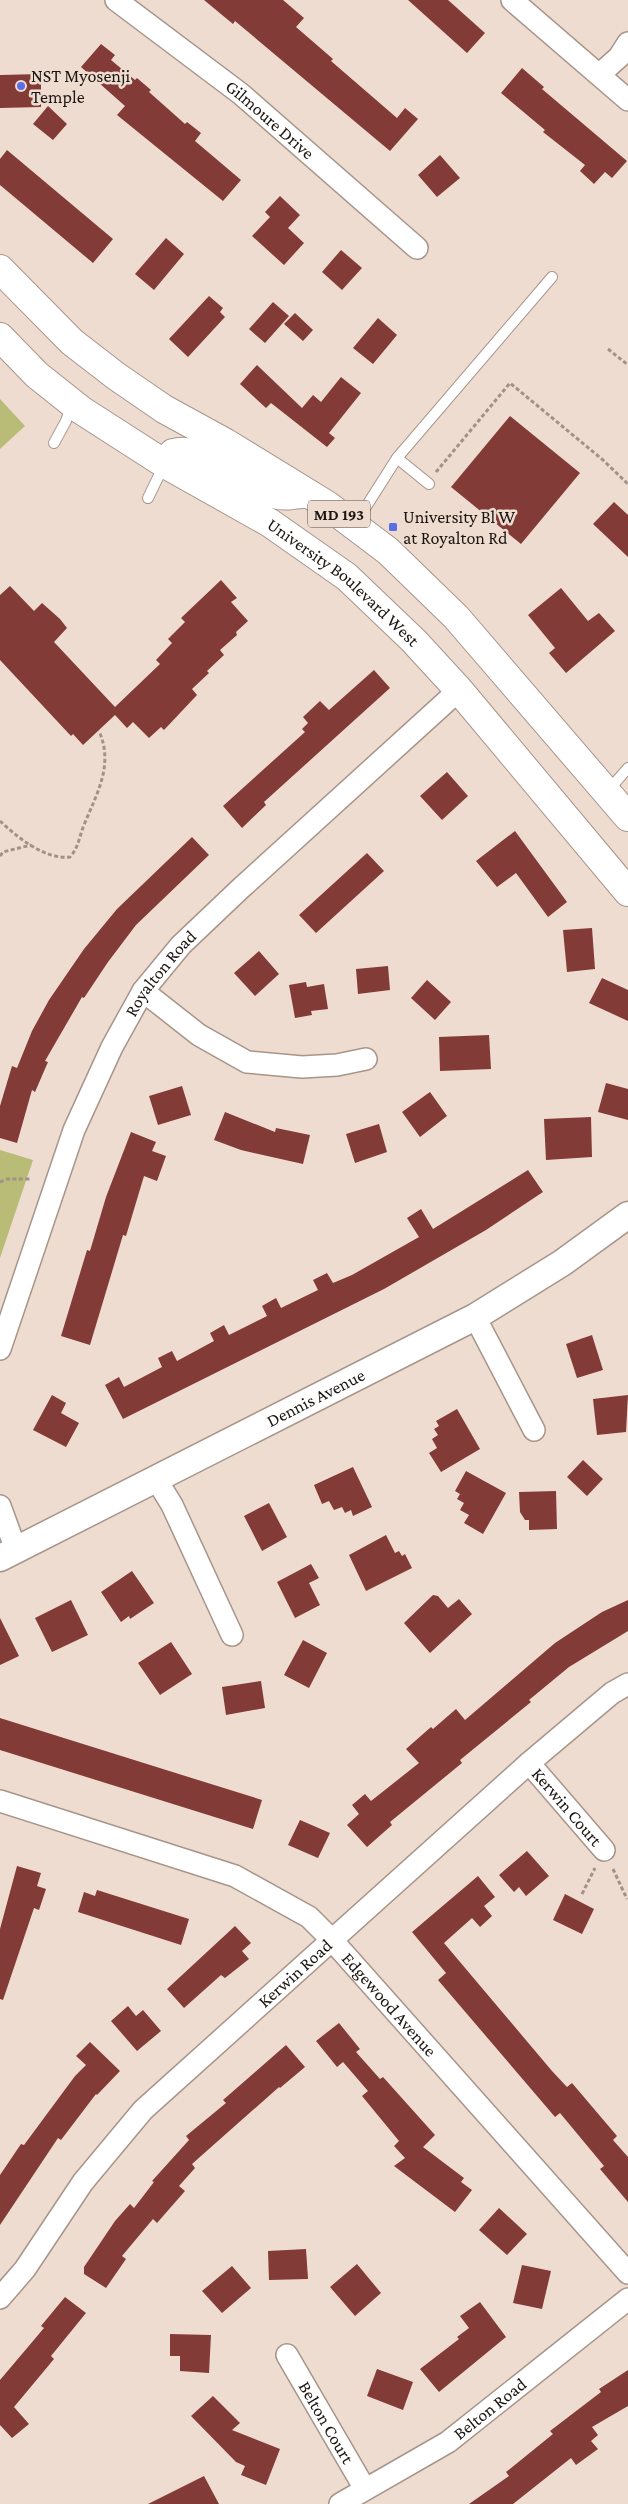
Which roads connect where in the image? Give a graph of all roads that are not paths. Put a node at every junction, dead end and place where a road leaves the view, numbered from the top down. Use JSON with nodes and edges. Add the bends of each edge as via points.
{"nodes":[{"id":1,"x":116,"y":0,"type":"edge"},
{"id":2,"x":512,"y":0,"type":"edge"},
{"id":3,"x":628,"y":43,"type":"edge"},
{"id":4,"x":600,"y":74,"type":"junction"},
{"id":5,"x":628,"y":100,"type":"edge"},
{"id":6,"x":417,"y":248,"type":"dead end"},
{"id":7,"x":0,"y":269,"type":"edge"},
{"id":8,"x":552,"y":277,"type":"dead end"},
{"id":9,"x":0,"y":337,"type":"edge"},
{"id":10,"x":72,"y":403,"type":"junction"},
{"id":11,"x":54,"y":443,"type":"dead end"},
{"id":12,"x":397,"y":458,"type":"junction"},
{"id":13,"x":165,"y":464,"type":"junction"},
{"id":14,"x":432,"y":479,"type":"road end"},
{"id":15,"x":307,"y":493,"type":"junction"},
{"id":16,"x":148,"y":498,"type":"dead end"},
{"id":17,"x":354,"y":525,"type":"junction"},
{"id":18,"x":459,"y":690,"type":"junction"},
{"id":19,"x":628,"y":768,"type":"edge"},
{"id":20,"x":607,"y":792,"type":"junction"},
{"id":21,"x":628,"y":817,"type":"edge"},
{"id":22,"x":628,"y":892,"type":"edge"},
{"id":23,"x":143,"y":991,"type":"junction"},
{"id":24,"x":366,"y":1059,"type":"dead end"},
{"id":25,"x":628,"y":1215,"type":"edge"},
{"id":26,"x":476,"y":1317,"type":"junction"},
{"id":27,"x":0,"y":1349,"type":"edge"},
{"id":28,"x":534,"y":1430,"type":"dead end"},
{"id":29,"x":156,"y":1479,"type":"junction"},
{"id":30,"x":0,"y":1506,"type":"edge"},
{"id":31,"x":8,"y":1554,"type":"edge"},
{"id":32,"x":232,"y":1635,"type":"dead end"},
{"id":33,"x":628,"y":1684,"type":"edge"},
{"id":34,"x":529,"y":1763,"type":"junction"},
{"id":35,"x":0,"y":1801,"type":"edge"},
{"id":36,"x":604,"y":1850,"type":"road end"},
{"id":37,"x":331,"y":1939,"type":"junction"},
{"id":38,"x":628,"y":2273,"type":"edge"},
{"id":39,"x":0,"y":2298,"type":"edge"},
{"id":40,"x":628,"y":2299,"type":"edge"},
{"id":41,"x":287,"y":2355,"type":"dead end"},
{"id":42,"x":365,"y":2489,"type":"junction"},
{"id":43,"x":340,"y":2504,"type":"edge"}],
"edges":[{"from":1,"to":6,"type":"street","name":"Gilmoure Drive","via":[[241,94]]},
{"from":2,"to":4,"type":"street"},
{"from":3,"to":4,"type":"street","via":[[619,57]]},
{"from":4,"to":5,"type":"street"},
{"from":7,"to":15,"type":"main road","number":"MD 193","via":[[72,342],[116,376],[164,409]]},
{"from":8,"to":12,"type":"lane"},
{"from":9,"to":10,"type":"main road","name":"University Boulevard West","number":"MD 193"},
{"from":10,"to":11,"type":"lane"},
{"from":10,"to":13,"type":"main road","name":"University Boulevard West","number":"MD 193"},
{"from":12,"to":14,"type":"lane"},
{"from":12,"to":17,"type":"lane"},
{"from":13,"to":15,"type":"main road","via":[[173,453],[189,452],[270,494]]},
{"from":13,"to":16,"type":"lane"},
{"from":13,"to":18,"type":"main road","name":"University Boulevard West","number":"MD 193","via":[[270,523],[348,577]]},
{"from":15,"to":17,"type":"main road","number":"MD 193"},
{"from":17,"to":20,"type":"main road","number":"MD 193","via":[[388,551],[456,617]]},
{"from":18,"to":22,"type":"main road","name":"University Boulevard West","number":"MD 193"},
{"from":18,"to":23,"type":"street","name":"Royalton Road","via":[[240,888],[182,945]]},
{"from":19,"to":20,"type":"lane"},
{"from":20,"to":21,"type":"main road","number":"MD 193"},
{"from":23,"to":24,"type":"street","via":[[199,1035],[247,1062],[302,1067]]},
{"from":23,"to":27,"type":"street","name":"Royalton Road","via":[[112,1047],[74,1130]]},
{"from":25,"to":26,"type":"street","name":"Dennis Avenue","via":[[562,1263]]},
{"from":26,"to":28,"type":"street"},
{"from":26,"to":29,"type":"street","name":"Dennis Avenue"},
{"from":29,"to":31,"type":"street","name":"Dennis Avenue"},
{"from":29,"to":32,"type":"street","via":[[172,1505]]},
{"from":30,"to":31,"type":"street"},
{"from":33,"to":34,"type":"street","name":"Kerwin Road","via":[[612,1693]]},
{"from":34,"to":36,"type":"street","name":"Kerwin Court"},
{"from":34,"to":37,"type":"street","name":"Kerwin Road"},
{"from":35,"to":37,"type":"street","name":"Edgewood Avenue","via":[[235,1876],[309,1916]]},
{"from":37,"to":38,"type":"street","name":"Edgewood Avenue"},
{"from":37,"to":39,"type":"street","name":"Kerwin Road","via":[[143,2110],[83,2182],[26,2269]]},
{"from":40,"to":42,"type":"street","name":"Belton Road","via":[[448,2442]]},
{"from":41,"to":42,"type":"street","name":"Belton Court"},
{"from":42,"to":43,"type":"street","name":"Belton Road"}]}
